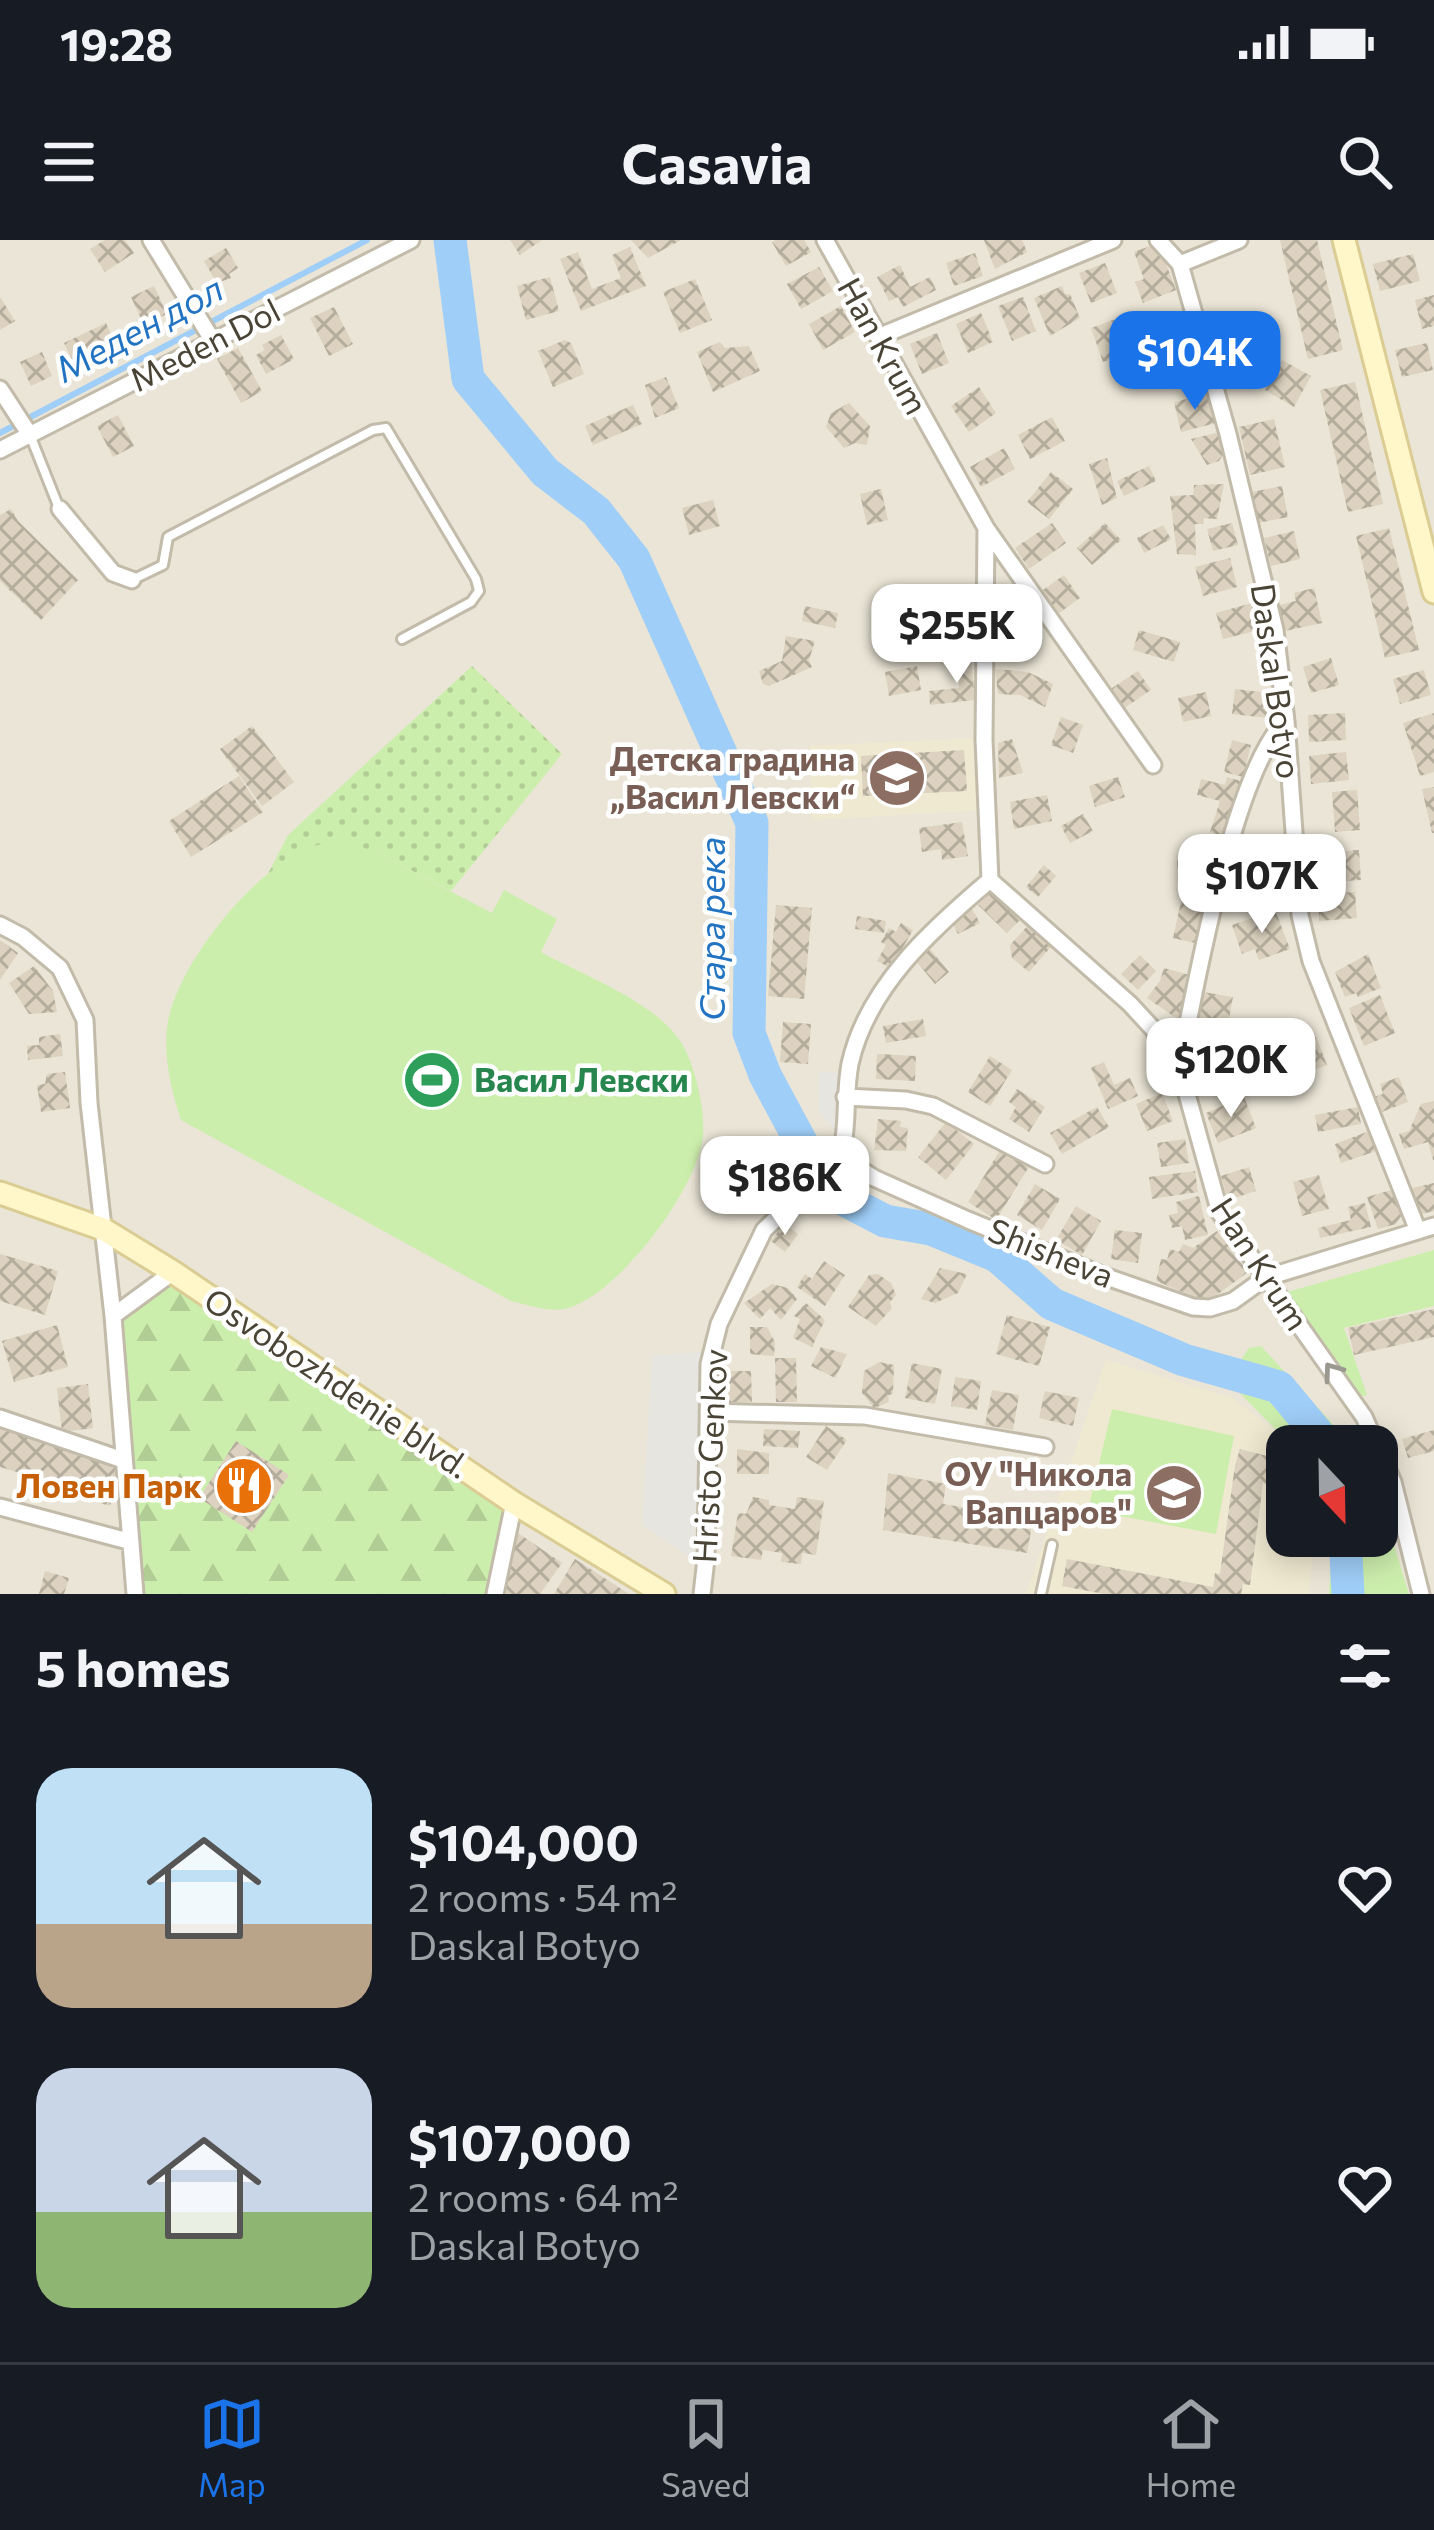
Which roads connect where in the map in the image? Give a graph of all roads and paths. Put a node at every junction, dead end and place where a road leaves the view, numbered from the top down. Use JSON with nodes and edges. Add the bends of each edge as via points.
{"nodes":[{"id":1,"x":151,"y":240,"type":"edge"},
{"id":2,"x":411,"y":240,"type":"edge"},
{"id":3,"x":825,"y":240,"type":"edge"},
{"id":4,"x":1113,"y":240,"type":"edge"},
{"id":5,"x":1158,"y":240,"type":"edge"},
{"id":6,"x":1239,"y":240,"type":"edge"},
{"id":7,"x":1344,"y":240,"type":"edge"},
{"id":8,"x":1180,"y":264,"type":"junction"},
{"id":9,"x":208,"y":332,"type":"junction"},
{"id":10,"x":878,"y":337,"type":"junction"},
{"id":11,"x":0,"y":389,"type":"edge"},
{"id":12,"x":24,"y":426,"type":"junction"},
{"id":13,"x":0,"y":450,"type":"edge"},
{"id":14,"x":59,"y":509,"type":"joint"},
{"id":15,"x":986,"y":528,"type":"junction"},
{"id":16,"x":132,"y":580,"type":"joint"},
{"id":17,"x":1434,"y":592,"type":"edge"},
{"id":18,"x":402,"y":639,"type":"dead end"},
{"id":19,"x":1286,"y":721,"type":"junction"},
{"id":20,"x":1154,"y":765,"type":"dead end"},
{"id":21,"x":990,"y":880,"type":"junction"},
{"id":22,"x":0,"y":925,"type":"edge"},
{"id":23,"x":1174,"y":1065,"type":"junction"},
{"id":24,"x":845,"y":1097,"type":"junction"},
{"id":25,"x":836,"y":1161,"type":"junction"},
{"id":26,"x":1045,"y":1164,"type":"dead end"},
{"id":27,"x":0,"y":1193,"type":"edge"},
{"id":28,"x":1426,"y":1228,"type":"edge"},
{"id":29,"x":103,"y":1229,"type":"junction"},
{"id":30,"x":173,"y":1272,"type":"junction"},
{"id":31,"x":1265,"y":1278,"type":"junction"},
{"id":32,"x":113,"y":1316,"type":"junction"},
{"id":33,"x":708,"y":1412,"type":"junction"},
{"id":34,"x":0,"y":1418,"type":"edge"},
{"id":35,"x":1045,"y":1447,"type":"dead end"},
{"id":36,"x":123,"y":1460,"type":"junction"},
{"id":37,"x":514,"y":1503,"type":"junction"},
{"id":38,"x":0,"y":1507,"type":"edge"},
{"id":39,"x":128,"y":1541,"type":"junction"},
{"id":40,"x":1052,"y":1545,"type":"dead end"},
{"id":41,"x":1425,"y":1573,"type":"edge"},
{"id":42,"x":135,"y":1594,"type":"edge"},
{"id":43,"x":495,"y":1594,"type":"edge"},
{"id":44,"x":664,"y":1594,"type":"edge"},
{"id":45,"x":702,"y":1594,"type":"edge"},
{"id":46,"x":1041,"y":1594,"type":"edge"},
{"id":47,"x":1421,"y":1594,"type":"edge"}],
"edges":[{"from":1,"to":9,"type":"street"},
{"from":2,"to":9,"type":"street","name":"Meden Dol"},
{"from":3,"to":10,"type":"street","name":"Han Krum"},
{"from":4,"to":10,"type":"street"},
{"from":5,"to":8,"type":"street"},
{"from":6,"to":8,"type":"street"},
{"from":7,"to":17,"type":"main road"},
{"from":8,"to":19,"type":"street","name":"Daskal Botyo","via":[[1275,630]]},
{"from":9,"to":12,"type":"street","name":"Meden Dol"},
{"from":10,"to":15,"type":"street","name":"Han Krum"},
{"from":11,"to":12,"type":"street"},
{"from":12,"to":13,"type":"street","name":"Meden Dol"},
{"from":12,"to":14,"type":"lane"},
{"from":14,"to":16,"type":"street","via":[[113,572]]},
{"from":15,"to":20,"type":"street","name":"Han Krum"},
{"from":15,"to":21,"type":"street"},
{"from":16,"to":18,"type":"lane","via":[[164,565],[168,537],[386,428],[478,591]]},
{"from":19,"to":23,"type":"street","via":[[1260,756],[1233,837]]},
{"from":19,"to":28,"type":"street","name":"Daskal Botyo","via":[[1300,915],[1311,961]]},
{"from":21,"to":23,"type":"street","name":"Han Krum","via":[[1130,1004]]},
{"from":21,"to":24,"type":"street","via":[[939,923],[884,988],[857,1036]]},
{"from":22,"to":29,"type":"street","via":[[60,968],[85,1020]]},
{"from":23,"to":31,"type":"street","name":"Han Krum","via":[[1220,1214]]},
{"from":24,"to":25,"type":"street"},
{"from":24,"to":26,"type":"street","via":[[933,1106]]},
{"from":25,"to":31,"type":"street","name":"Shisheva","via":[[1193,1307],[1232,1301]]},
{"from":25,"to":33,"type":"street","name":"Hristo Genkov","via":[[764,1230],[719,1324]]},
{"from":27,"to":29,"type":"main road","name":"Osvobozhdenie blvd."},
{"from":28,"to":31,"type":"street","name":"Shisheva"},
{"from":29,"to":30,"type":"main road","name":"Osvobozhdenie blvd."},
{"from":29,"to":32,"type":"street"},
{"from":30,"to":32,"type":"street"},
{"from":30,"to":37,"type":"main road","name":"Osvobozhdenie blvd."},
{"from":41,"to":31,"type":"street","name":"Han Krum","one_way":true,"via":[[1383,1451]]},
{"from":32,"to":36,"type":"street"},
{"from":33,"to":35,"type":"street","via":[[865,1416]]},
{"from":33,"to":45,"type":"street","name":"Hristo Genkov"},
{"from":34,"to":36,"type":"street"},
{"from":36,"to":39,"type":"street"},
{"from":37,"to":43,"type":"street"},
{"from":37,"to":44,"type":"main road","name":"Osvobozhdenie blvd."},
{"from":38,"to":39,"type":"street"},
{"from":39,"to":42,"type":"street"},
{"from":40,"to":46,"type":"lane"},
{"from":41,"to":47,"type":"street","name":"Han Krum"}]}
